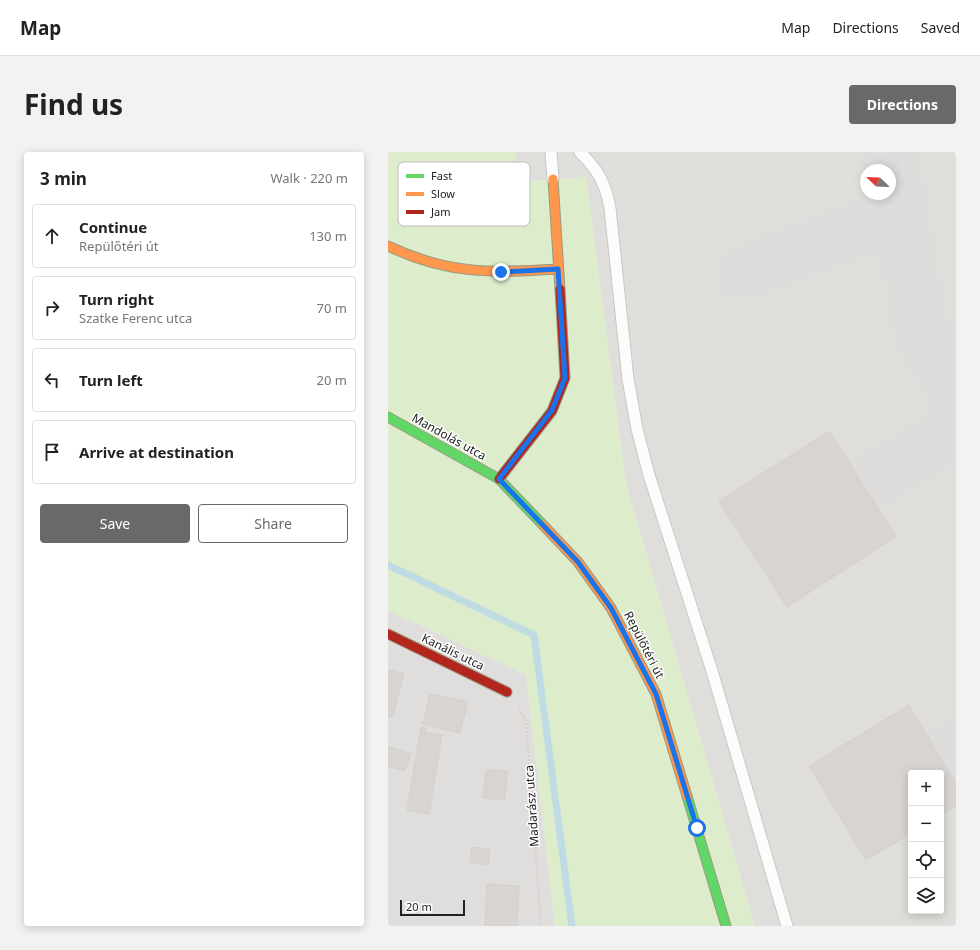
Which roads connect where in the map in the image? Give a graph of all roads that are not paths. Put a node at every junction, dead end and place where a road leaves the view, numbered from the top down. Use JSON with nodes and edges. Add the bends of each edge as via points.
{"nodes":[{"id":1,"x":551,"y":152,"type":"edge"},
{"id":2,"x":580,"y":152,"type":"edge"},
{"id":3,"x":553,"y":179,"type":"joint"},
{"id":4,"x":388,"y":246,"type":"edge"},
{"id":5,"x":558,"y":269,"type":"junction"},
{"id":6,"x":388,"y":417,"type":"edge"},
{"id":7,"x":499,"y":479,"type":"junction"},
{"id":8,"x":388,"y":634,"type":"edge"},
{"id":9,"x":507,"y":692,"type":"road end"},
{"id":10,"x":726,"y":926,"type":"edge"},
{"id":11,"x":787,"y":926,"type":"edge"}],
"edges":[{"from":1,"to":3,"type":"lane"},
{"from":2,"to":11,"type":"lane","via":[[597,170],[606,188],[628,379],[649,475],[712,671]]},
{"from":3,"to":5,"type":"street"},
{"from":4,"to":5,"type":"street","via":[[414,258],[452,268],[501,272]]},
{"from":5,"to":7,"type":"street","via":[[565,378],[552,410]]},
{"from":6,"to":7,"type":"street","name":"Mandolás utca"},
{"from":7,"to":10,"type":"street","name":"Repülőtéri út","via":[[578,562],[611,608],[656,694]]},
{"from":8,"to":9,"type":"street","name":"Kanális utca"}]}
